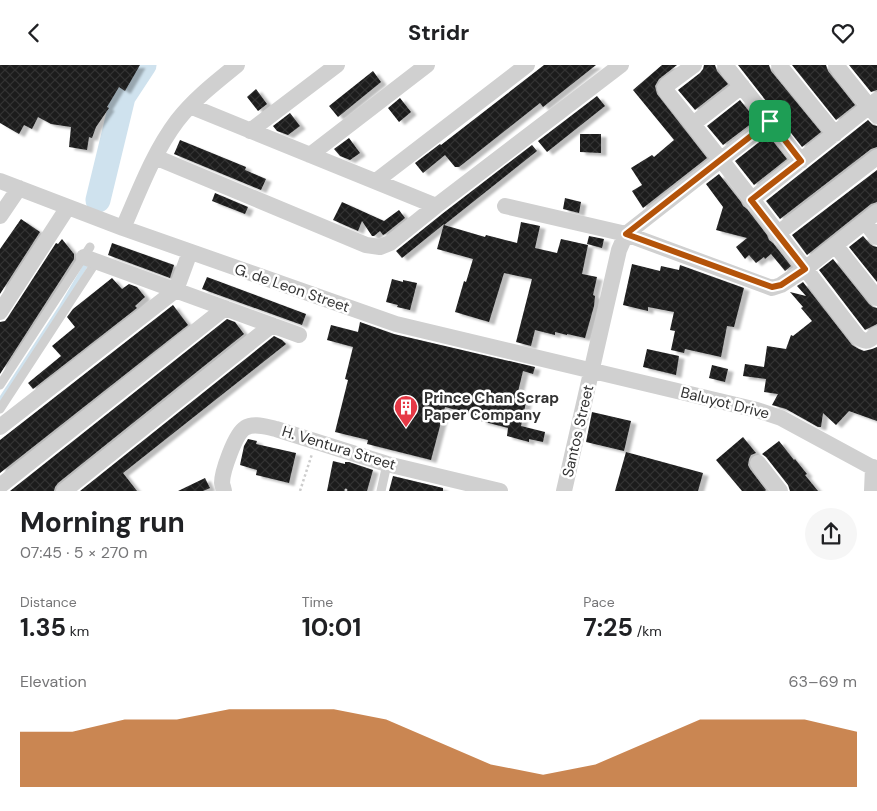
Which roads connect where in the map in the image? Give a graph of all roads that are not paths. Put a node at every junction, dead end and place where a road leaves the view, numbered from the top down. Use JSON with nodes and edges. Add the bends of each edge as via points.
{"nodes":[{"id":1,"x":237,"y":65,"type":"edge"},
{"id":2,"x":337,"y":65,"type":"edge"},
{"id":3,"x":427,"y":65,"type":"edge"},
{"id":4,"x":527,"y":65,"type":"edge"},
{"id":5,"x":621,"y":65,"type":"edge"},
{"id":6,"x":694,"y":65,"type":"edge"},
{"id":7,"x":725,"y":65,"type":"edge"},
{"id":8,"x":780,"y":65,"type":"edge"},
{"id":9,"x":836,"y":65,"type":"edge"},
{"id":10,"x":742,"y":87,"type":"junction"},
{"id":11,"x":190,"y":106,"type":"junction"},
{"id":12,"x":874,"y":108,"type":"edge"},
{"id":13,"x":770,"y":121,"type":"junction"},
{"id":14,"x":693,"y":124,"type":"junction"},
{"id":15,"x":250,"y":131,"type":"junction"},
{"id":16,"x":835,"y":134,"type":"junction"},
{"id":17,"x":310,"y":155,"type":"junction"},
{"id":18,"x":156,"y":157,"type":"junction"},
{"id":19,"x":877,"y":157,"type":"edge"},
{"id":20,"x":720,"y":160,"type":"junction"},
{"id":21,"x":801,"y":161,"type":"junction"},
{"id":22,"x":0,"y":181,"type":"edge"},
{"id":23,"x":376,"y":181,"type":"junction"},
{"id":24,"x":19,"y":188,"type":"junction"},
{"id":25,"x":751,"y":200,"type":"junction"},
{"id":26,"x":436,"y":206,"type":"junction"},
{"id":27,"x":505,"y":206,"type":"dead end"},
{"id":28,"x":68,"y":207,"type":"junction"},
{"id":29,"x":0,"y":216,"type":"edge"},
{"id":30,"x":871,"y":217,"type":"edge"},
{"id":31,"x":123,"y":228,"type":"junction"},
{"id":32,"x":626,"y":234,"type":"junction"},
{"id":33,"x":777,"y":234,"type":"junction"},
{"id":34,"x":877,"y":237,"type":"edge"},
{"id":35,"x":835,"y":245,"type":"junction"},
{"id":36,"x":190,"y":252,"type":"junction"},
{"id":37,"x":90,"y":255,"type":"junction"},
{"id":38,"x":805,"y":269,"type":"junction"},
{"id":39,"x":176,"y":291,"type":"junction"},
{"id":40,"x":877,"y":298,"type":"edge"},
{"id":41,"x":225,"y":308,"type":"junction"},
{"id":42,"x":0,"y":311,"type":"edge"},
{"id":43,"x":272,"y":325,"type":"junction"},
{"id":44,"x":877,"y":333,"type":"edge"},
{"id":45,"x":299,"y":335,"type":"dead end"},
{"id":46,"x":592,"y":371,"type":"junction"},
{"id":47,"x":0,"y":385,"type":"edge"},
{"id":48,"x":0,"y":409,"type":"edge"},
{"id":49,"x":0,"y":427,"type":"edge"},
{"id":50,"x":758,"y":463,"type":"dead end"},
{"id":51,"x":387,"y":464,"type":"junction"},
{"id":52,"x":875,"y":469,"type":"edge"},
{"id":53,"x":0,"y":486,"type":"edge"},
{"id":54,"x":64,"y":491,"type":"edge"},
{"id":55,"x":224,"y":491,"type":"edge"},
{"id":56,"x":381,"y":491,"type":"edge"},
{"id":57,"x":500,"y":491,"type":"edge"},
{"id":58,"x":564,"y":491,"type":"edge"},
{"id":59,"x":779,"y":491,"type":"edge"},
{"id":60,"x":872,"y":491,"type":"edge"}],
"edges":[{"from":1,"to":11,"type":"street"},
{"from":2,"to":15,"type":"street"},
{"from":3,"to":17,"type":"street"},
{"from":4,"to":23,"type":"street"},
{"from":5,"to":26,"type":"street"},
{"from":6,"to":14,"type":"street","via":[[665,88]]},
{"from":7,"to":10,"type":"street"},
{"from":8,"to":16,"type":"street"},
{"from":9,"to":12,"type":"street"},
{"from":10,"to":13,"type":"street"},
{"from":10,"to":14,"type":"street"},
{"from":11,"to":15,"type":"street"},
{"from":11,"to":18,"type":"street"},
{"from":12,"to":16,"type":"street"},
{"from":13,"to":20,"type":"street"},
{"from":13,"to":21,"type":"street"},
{"from":14,"to":20,"type":"street"},
{"from":15,"to":17,"type":"street"},
{"from":16,"to":21,"type":"street"},
{"from":17,"to":23,"type":"street"},
{"from":18,"to":26,"type":"street","via":[[366,245],[380,247],[390,243]]},
{"from":18,"to":31,"type":"street"},
{"from":19,"to":33,"type":"street"},
{"from":20,"to":25,"type":"street"},
{"from":20,"to":32,"type":"street"},
{"from":21,"to":25,"type":"street"},
{"from":22,"to":24,"type":"street","name":"G. de Leon Street"},
{"from":23,"to":26,"type":"street"},
{"from":24,"to":28,"type":"street","name":"G. de Leon Street"},
{"from":24,"to":29,"type":"street"},
{"from":25,"to":33,"type":"street"},
{"from":27,"to":32,"type":"street"},
{"from":28,"to":31,"type":"street","name":"G. de Leon Street"},
{"from":28,"to":42,"type":"street"},
{"from":30,"to":34,"type":"street"},
{"from":30,"to":35,"type":"street"},
{"from":31,"to":36,"type":"street","name":"G. de Leon Street"},
{"from":32,"to":38,"type":"street","via":[[772,287],[781,285]]},
{"from":32,"to":46,"type":"street","name":"Santos Street","via":[[619,250]]},
{"from":33,"to":38,"type":"street"},
{"from":35,"to":38,"type":"street"},
{"from":35,"to":40,"type":"street"},
{"from":36,"to":39,"type":"street"},
{"from":36,"to":46,"type":"street","name":"G. de Leon Street","via":[[396,324]]},
{"from":37,"to":39,"type":"street"},
{"from":37,"to":47,"type":"lane"},
{"from":37,"to":48,"type":"lane"},
{"from":38,"to":44,"type":"street","via":[[858,337],[868,341]]},
{"from":39,"to":41,"type":"street"},
{"from":39,"to":49,"type":"street"},
{"from":41,"to":43,"type":"street"},
{"from":41,"to":53,"type":"street"},
{"from":43,"to":45,"type":"street"},
{"from":43,"to":54,"type":"street"},
{"from":46,"to":52,"type":"street","name":"Baluyot Drive","via":[[757,409],[781,418]]},
{"from":46,"to":58,"type":"street","name":"Santos Street"},
{"from":50,"to":59,"type":"street"},
{"from":51,"to":55,"type":"street","name":"H. Ventura Street","via":[[276,429],[251,425],[243,429],[232,447],[222,484]]},
{"from":51,"to":56,"type":"lane"},
{"from":51,"to":57,"type":"street","name":"H. Ventura Street"},
{"from":52,"to":60,"type":"street"}]}
